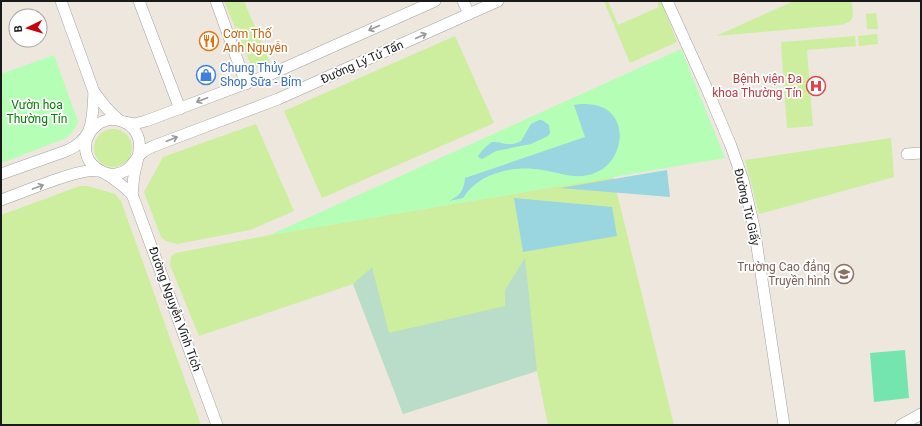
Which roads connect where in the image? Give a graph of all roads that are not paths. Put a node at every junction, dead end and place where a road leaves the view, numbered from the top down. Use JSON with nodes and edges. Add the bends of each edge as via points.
{"nodes":[{"id":1,"x":61,"y":1,"type":"edge"},
{"id":2,"x":139,"y":1,"type":"edge"},
{"id":3,"x":216,"y":1,"type":"edge"},
{"id":4,"x":435,"y":1,"type":"edge"},
{"id":5,"x":463,"y":1,"type":"edge"},
{"id":6,"x":498,"y":1,"type":"edge"},
{"id":7,"x":667,"y":1,"type":"edge"},
{"id":8,"x":469,"y":14,"type":"junction"},
{"id":9,"x":246,"y":84,"type":"junction"},
{"id":10,"x":94,"y":92,"type":"junction"},
{"id":11,"x":180,"y":109,"type":"junction"},
{"id":12,"x":121,"y":121,"type":"junction"},
{"id":13,"x":88,"y":134,"type":"junction"},
{"id":14,"x":921,"y":153,"type":"edge"},
{"id":15,"x":907,"y":154,"type":"dead end"},
{"id":16,"x":138,"y":157,"type":"junction"},
{"id":17,"x":100,"y":171,"type":"junction"},
{"id":18,"x":1,"y":174,"type":"edge"},
{"id":19,"x":132,"y":194,"type":"junction"},
{"id":20,"x":1,"y":200,"type":"edge"},
{"id":21,"x":921,"y":414,"type":"edge"},
{"id":22,"x":217,"y":425,"type":"edge"},
{"id":23,"x":784,"y":425,"type":"edge"},
{"id":24,"x":901,"y":425,"type":"edge"}],
"edges":[{"from":1,"to":10,"type":"street"},
{"from":2,"to":11,"type":"street"},
{"from":3,"to":9,"type":"street"},
{"from":4,"to":9,"type":"street","one_way":true},
{"from":5,"to":8,"type":"street"},
{"from":6,"to":8,"type":"street","name":"Đường Lý Tử Tấn"},
{"from":7,"to":23,"type":"street","name":"Đường Từ Giấy","via":[[699,70],[743,180],[754,227]]},
{"from":16,"to":8,"type":"street","name":"Đường Lý Tử Tấn","one_way":true,"via":[[154,146],[278,99]]},
{"from":9,"to":11,"type":"street","one_way":true},
{"from":10,"to":12,"type":"street","via":[[111,114]]},
{"from":10,"to":13,"type":"street"},
{"from":11,"to":12,"type":"street","via":[[146,122],[134,124]]},
{"from":12,"to":13,"type":"street","via":[[110,119],[100,122]]},
{"from":12,"to":16,"type":"street","via":[[134,130],[139,139]]},
{"from":13,"to":17,"type":"street","via":[[88,159]]},
{"from":13,"to":18,"type":"street","via":[[77,147]]},
{"from":14,"to":15,"type":"street"},
{"from":16,"to":17,"type":"street","via":[[125,171],[108,174]]},
{"from":16,"to":19,"type":"street"},
{"from":17,"to":19,"type":"street"},
{"from":20,"to":17,"type":"street","one_way":true,"via":[[76,173]]},
{"from":19,"to":22,"type":"street","name":"Đường Nguyễn Vĩnh Tích"},
{"from":21,"to":24,"type":"street"}]}
